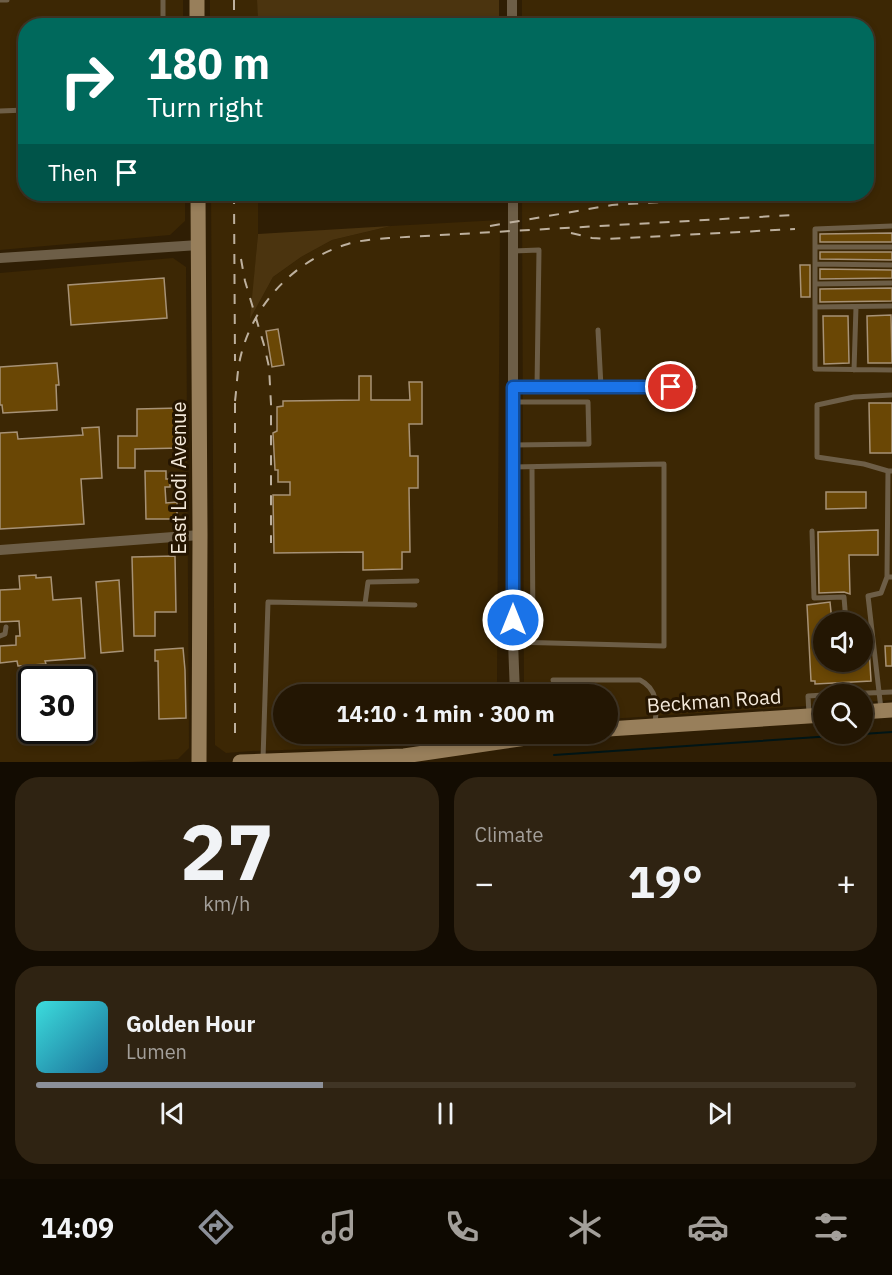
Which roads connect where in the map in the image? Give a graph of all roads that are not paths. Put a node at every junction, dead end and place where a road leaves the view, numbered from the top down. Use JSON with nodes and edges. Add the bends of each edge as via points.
{"nodes":[{"id":1,"x":0,"y":0,"type":"edge"},
{"id":2,"x":7,"y":0,"type":"edge"},
{"id":3,"x":163,"y":0,"type":"edge"},
{"id":4,"x":197,"y":0,"type":"edge"},
{"id":5,"x":512,"y":0,"type":"edge"},
{"id":6,"x":163,"y":18,"type":"edge"},
{"id":7,"x":197,"y":18,"type":"edge"},
{"id":8,"x":512,"y":18,"type":"edge"},
{"id":9,"x":18,"y":110,"type":"edge"},
{"id":10,"x":0,"y":111,"type":"edge"},
{"id":11,"x":198,"y":201,"type":"edge"},
{"id":12,"x":513,"y":201,"type":"edge"},
{"id":13,"x":892,"y":226,"type":"edge"},
{"id":14,"x":199,"y":245,"type":"junction"},
{"id":15,"x":892,"y":247,"type":"edge"},
{"id":16,"x":815,"y":248,"type":"junction"},
{"id":17,"x":513,"y":250,"type":"junction"},
{"id":18,"x":0,"y":258,"type":"edge"},
{"id":19,"x":815,"y":264,"type":"junction"},
{"id":20,"x":892,"y":265,"type":"edge"},
{"id":21,"x":892,"y":283,"type":"edge"},
{"id":22,"x":815,"y":284,"type":"junction"},
{"id":23,"x":892,"y":306,"type":"edge"},
{"id":24,"x":815,"y":307,"type":"junction"},
{"id":25,"x":856,"y":307,"type":"junction"},
{"id":26,"x":598,"y":330,"type":"dead end"},
{"id":27,"x":854,"y":369,"type":"junction"},
{"id":28,"x":892,"y":370,"type":"edge"},
{"id":29,"x":513,"y":387,"type":"junction"},
{"id":30,"x":537,"y":387,"type":"junction"},
{"id":31,"x":601,"y":387,"type":"junction"},
{"id":32,"x":695,"y":387,"type":"dead end"},
{"id":33,"x":892,"y":395,"type":"edge"},
{"id":34,"x":513,"y":402,"type":"junction"},
{"id":35,"x":513,"y":445,"type":"junction"},
{"id":36,"x":513,"y":467,"type":"junction"},
{"id":37,"x":532,"y":467,"type":"junction"},
{"id":38,"x":890,"y":471,"type":"edge"},
{"id":39,"x":812,"y":531,"type":"dead end"},
{"id":40,"x":200,"y":535,"type":"junction"},
{"id":41,"x":0,"y":550,"type":"edge"},
{"id":42,"x":889,"y":577,"type":"edge"},
{"id":43,"x":417,"y":581,"type":"dead end"},
{"id":44,"x":365,"y":604,"type":"junction"},
{"id":45,"x":415,"y":604,"type":"dead end"},
{"id":46,"x":845,"y":612,"type":"edge"},
{"id":47,"x":870,"y":612,"type":"edge"},
{"id":48,"x":6,"y":627,"type":"dead end"},
{"id":49,"x":0,"y":636,"type":"edge"},
{"id":50,"x":873,"y":639,"type":"edge"},
{"id":51,"x":513,"y":642,"type":"junction"},
{"id":52,"x":533,"y":642,"type":"junction"},
{"id":53,"x":553,"y":680,"type":"dead end"},
{"id":54,"x":515,"y":684,"type":"edge"},
{"id":55,"x":892,"y":692,"type":"edge"},
{"id":56,"x":873,"y":693,"type":"edge"},
{"id":57,"x":879,"y":693,"type":"junction"},
{"id":58,"x":813,"y":696,"type":"edge"},
{"id":59,"x":813,"y":708,"type":"edge"},
{"id":60,"x":886,"y":711,"type":"edge"},
{"id":61,"x":813,"y":715,"type":"edge"},
{"id":62,"x":655,"y":726,"type":"junction"},
{"id":63,"x":618,"y":728,"type":"edge"},
{"id":64,"x":480,"y":744,"type":"edge"},
{"id":65,"x":263,"y":760,"type":"junction"},
{"id":66,"x":199,"y":762,"type":"edge"},
{"id":67,"x":240,"y":762,"type":"edge"}],
"edges":[{"from":1,"to":2,"type":"lane"},
{"from":3,"to":6,"type":"lane"},
{"from":4,"to":7,"type":"street"},
{"from":5,"to":8,"type":"street"},
{"from":9,"to":10,"type":"lane"},
{"from":11,"to":14,"type":"street","name":"East Lodi Avenue"},
{"from":12,"to":17,"type":"street"},
{"from":13,"to":16,"type":"lane","via":[[815,229]]},
{"from":14,"to":18,"type":"street"},
{"from":14,"to":40,"type":"street","name":"East Lodi Avenue"},
{"from":15,"to":16,"type":"lane"},
{"from":16,"to":19,"type":"lane"},
{"from":17,"to":29,"type":"street"},
{"from":17,"to":30,"type":"lane","via":[[539,250]]},
{"from":19,"to":20,"type":"lane"},
{"from":19,"to":22,"type":"lane"},
{"from":21,"to":22,"type":"lane"},
{"from":22,"to":24,"type":"lane"},
{"from":23,"to":25,"type":"lane"},
{"from":24,"to":25,"type":"lane"},
{"from":24,"to":27,"type":"lane","via":[[815,369]]},
{"from":25,"to":27,"type":"lane"},
{"from":26,"to":31,"type":"lane"},
{"from":27,"to":28,"type":"lane"},
{"from":29,"to":30,"type":"lane"},
{"from":29,"to":34,"type":"street"},
{"from":30,"to":31,"type":"lane"},
{"from":31,"to":32,"type":"lane"},
{"from":33,"to":38,"type":"lane","via":[[854,397],[817,405],[817,457]]},
{"from":34,"to":35,"type":"street"},
{"from":34,"to":35,"type":"lane","via":[[588,402],[589,444]]},
{"from":35,"to":36,"type":"street"},
{"from":36,"to":37,"type":"lane"},
{"from":36,"to":51,"type":"street"},
{"from":37,"to":52,"type":"lane"},
{"from":37,"to":52,"type":"lane","via":[[664,464],[664,646]]},
{"from":38,"to":42,"type":"lane"},
{"from":39,"to":46,"type":"lane","via":[[814,598],[844,597]]},
{"from":40,"to":41,"type":"street"},
{"from":40,"to":66,"type":"street","name":"East Lodi Avenue"},
{"from":42,"to":47,"type":"lane","via":[[882,594],[868,597]]},
{"from":43,"to":44,"type":"lane","via":[[368,582]]},
{"from":44,"to":45,"type":"lane"},
{"from":44,"to":65,"type":"lane","via":[[268,602]]},
{"from":48,"to":49,"type":"lane","via":[[5,634]]},
{"from":50,"to":57,"type":"lane"},
{"from":51,"to":52,"type":"lane"},
{"from":51,"to":54,"type":"street"},
{"from":53,"to":62,"type":"lane","via":[[640,680],[650,687],[656,699]]},
{"from":55,"to":57,"type":"lane"},
{"from":56,"to":57,"type":"lane"},
{"from":57,"to":60,"type":"lane"},
{"from":58,"to":59,"type":"lane","via":[[808,696]]},
{"from":61,"to":62,"type":"street","name":"Beckman Road"},
{"from":62,"to":63,"type":"street","name":"Beckman Road"},
{"from":64,"to":65,"type":"street","via":[[404,756]]},
{"from":65,"to":67,"type":"street"}]}
